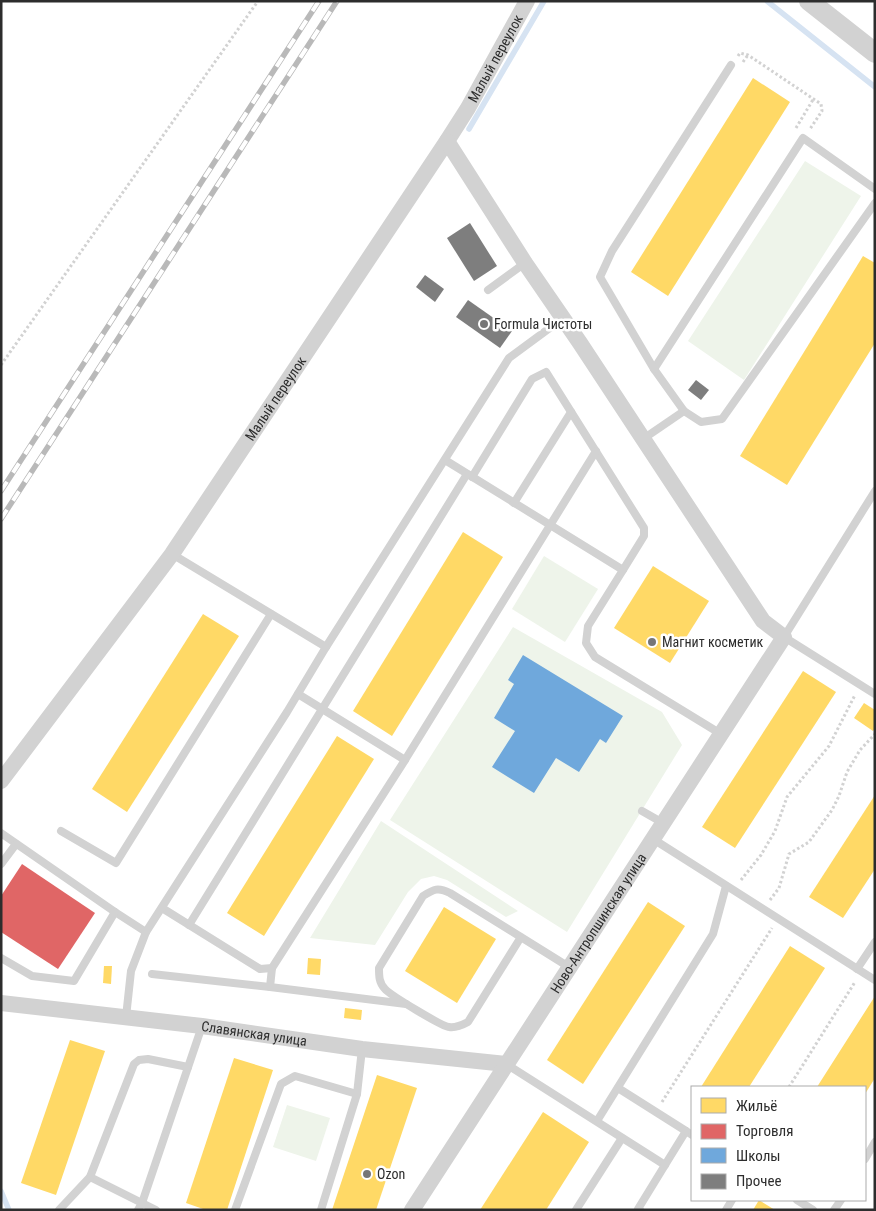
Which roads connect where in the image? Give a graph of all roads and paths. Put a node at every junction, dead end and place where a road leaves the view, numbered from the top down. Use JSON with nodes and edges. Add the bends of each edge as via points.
{"nodes":[{"id":1,"x":258,"y":1,"type":"edge"},
{"id":2,"x":526,"y":1,"type":"edge"},
{"id":3,"x":809,"y":1,"type":"edge"},
{"id":4,"x":875,"y":53,"type":"edge"},
{"id":5,"x":748,"y":56,"type":"junction"},
{"id":6,"x":731,"y":64,"type":"joint"},
{"id":7,"x":741,"y":66,"type":"dead end"},
{"id":8,"x":814,"y":98,"type":"junction"},
{"id":9,"x":792,"y":135,"type":"dead end"},
{"id":10,"x":803,"y":138,"type":"junction"},
{"id":11,"x":447,"y":141,"type":"junction"},
{"id":12,"x":875,"y":189,"type":"edge"},
{"id":13,"x":875,"y":203,"type":"edge"},
{"id":14,"x":525,"y":263,"type":"junction"},
{"id":15,"x":488,"y":290,"type":"dead end"},
{"id":16,"x":564,"y":319,"type":"junction"},
{"id":17,"x":1,"y":365,"type":"edge"},
{"id":18,"x":654,"y":369,"type":"junction"},
{"id":19,"x":684,"y":411,"type":"junction"},
{"id":20,"x":571,"y":412,"type":"junction"},
{"id":21,"x":643,"y":439,"type":"junction"},
{"id":22,"x":596,"y":451,"type":"junction"},
{"id":23,"x":445,"y":460,"type":"junction"},
{"id":24,"x":469,"y":475,"type":"junction"},
{"id":25,"x":875,"y":491,"type":"edge"},
{"id":26,"x":514,"y":503,"type":"junction"},
{"id":27,"x":550,"y":525,"type":"junction"},
{"id":28,"x":172,"y":554,"type":"junction"},
{"id":29,"x":623,"y":570,"type":"junction"},
{"id":30,"x":271,"y":614,"type":"junction"},
{"id":31,"x":784,"y":637,"type":"junction"},
{"id":32,"x":326,"y":648,"type":"junction"},
{"id":33,"x":860,"y":685,"type":"junction"},
{"id":34,"x":298,"y":694,"type":"junction"},
{"id":35,"x":875,"y":694,"type":"edge"},
{"id":36,"x":321,"y":709,"type":"junction"},
{"id":37,"x":721,"y":734,"type":"junction"},
{"id":38,"x":875,"y":734,"type":"edge"},
{"id":39,"x":405,"y":760,"type":"junction"},
{"id":40,"x":1,"y":781,"type":"edge"},
{"id":41,"x":642,"y":811,"type":"dead end"},
{"id":42,"x":663,"y":824,"type":"junction"},
{"id":43,"x":62,"y":830,"type":"dead end"},
{"id":44,"x":1,"y":833,"type":"edge"},
{"id":45,"x":652,"y":839,"type":"junction"},
{"id":46,"x":16,"y":844,"type":"junction"},
{"id":47,"x":1,"y":864,"type":"edge"},
{"id":48,"x":729,"y":888,"type":"junction"},
{"id":49,"x":162,"y":908,"type":"junction"},
{"id":50,"x":763,"y":910,"type":"junction"},
{"id":51,"x":115,"y":912,"type":"junction"},
{"id":52,"x":778,"y":919,"type":"junction"},
{"id":53,"x":189,"y":925,"type":"junction"},
{"id":54,"x":146,"y":932,"type":"junction"},
{"id":55,"x":520,"y":937,"type":"junction"},
{"id":56,"x":875,"y":942,"type":"edge"},
{"id":57,"x":1,"y":958,"type":"edge"},
{"id":58,"x":569,"y":967,"type":"junction"},
{"id":59,"x":272,"y":968,"type":"junction"},
{"id":60,"x":859,"y":970,"type":"junction"},
{"id":61,"x":152,"y":974,"type":"dead end"},
{"id":62,"x":875,"y":980,"type":"edge"},
{"id":63,"x":270,"y":987,"type":"junction"},
{"id":64,"x":1,"y":1003,"type":"edge"},
{"id":65,"x":408,"y":1005,"type":"junction"},
{"id":66,"x":126,"y":1017,"type":"junction"},
{"id":67,"x":202,"y":1026,"type":"junction"},
{"id":68,"x":362,"y":1049,"type":"junction"},
{"id":69,"x":506,"y":1064,"type":"junction"},
{"id":70,"x":188,"y":1067,"type":"junction"},
{"id":71,"x":789,"y":1086,"type":"edge"},
{"id":72,"x":618,"y":1088,"type":"junction"},
{"id":73,"x":358,"y":1094,"type":"junction"},
{"id":74,"x":656,"y":1112,"type":"junction"},
{"id":75,"x":597,"y":1121,"type":"junction"},
{"id":76,"x":689,"y":1133,"type":"edge"},
{"id":77,"x":622,"y":1138,"type":"junction"},
{"id":78,"x":875,"y":1142,"type":"edge"},
{"id":79,"x":866,"y":1157,"type":"edge"},
{"id":80,"x":665,"y":1165,"type":"junction"},
{"id":81,"x":90,"y":1177,"type":"junction"},
{"id":82,"x":798,"y":1201,"type":"edge"},
{"id":83,"x":140,"y":1207,"type":"edge"},
{"id":84,"x":639,"y":1209,"type":"edge"},
{"id":85,"x":59,"y":1210,"type":"edge"},
{"id":86,"x":156,"y":1210,"type":"edge"},
{"id":87,"x":236,"y":1210,"type":"edge"},
{"id":88,"x":320,"y":1210,"type":"edge"},
{"id":89,"x":412,"y":1210,"type":"edge"},
{"id":90,"x":576,"y":1210,"type":"edge"},
{"id":91,"x":813,"y":1210,"type":"edge"}],
"edges":[{"from":1,"to":17,"type":"path"},
{"from":2,"to":11,"type":"street","name":"Малый переулок"},
{"from":3,"to":4,"type":"street"},
{"from":5,"to":6,"type":"path","via":[[740,53]]},
{"from":5,"to":7,"type":"path"},
{"from":5,"to":8,"type":"path"},
{"from":6,"to":18,"type":"lane","via":[[612,251],[600,276]]},
{"from":8,"to":9,"type":"path"},
{"from":8,"to":10,"type":"path","via":[[821,104],[822,111]]},
{"from":10,"to":12,"type":"lane"},
{"from":10,"to":18,"type":"lane"},
{"from":11,"to":14,"type":"street"},
{"from":11,"to":28,"type":"street","name":"Малый переулок"},
{"from":13,"to":19,"type":"lane","via":[[722,419],[701,422]]},
{"from":14,"to":15,"type":"lane"},
{"from":14,"to":16,"type":"street"},
{"from":16,"to":21,"type":"street"},
{"from":16,"to":23,"type":"lane","via":[[509,358]]},
{"from":18,"to":19,"type":"lane"},
{"from":19,"to":21,"type":"lane"},
{"from":20,"to":22,"type":"lane"},
{"from":20,"to":24,"type":"lane","via":[[546,372],[532,379]]},
{"from":20,"to":26,"type":"lane"},
{"from":21,"to":31,"type":"street","via":[[763,621]]},
{"from":22,"to":27,"type":"lane"},
{"from":22,"to":29,"type":"lane","via":[[644,528],[644,536]]},
{"from":23,"to":24,"type":"lane"},
{"from":23,"to":32,"type":"lane"},
{"from":24,"to":26,"type":"lane"},
{"from":24,"to":36,"type":"lane"},
{"from":25,"to":31,"type":"lane"},
{"from":26,"to":27,"type":"lane"},
{"from":27,"to":29,"type":"lane"},
{"from":27,"to":39,"type":"lane"},
{"from":28,"to":30,"type":"lane"},
{"from":28,"to":40,"type":"street","name":"Малый переулок"},
{"from":29,"to":37,"type":"lane","via":[[588,626],[586,642],[595,656]]},
{"from":30,"to":32,"type":"lane"},
{"from":30,"to":43,"type":"lane","via":[[116,864]]},
{"from":31,"to":33,"type":"lane"},
{"from":31,"to":37,"type":"street","name":"Ново-Антропшинская улица"},
{"from":32,"to":34,"type":"lane"},
{"from":33,"to":35,"type":"lane"},
{"from":33,"to":48,"type":"path","via":[[829,746],[787,797],[775,831],[761,855]]},
{"from":34,"to":36,"type":"lane"},
{"from":34,"to":49,"type":"lane"},
{"from":36,"to":39,"type":"lane"},
{"from":36,"to":53,"type":"lane"},
{"from":37,"to":42,"type":"street","name":"Ново-Антропшинская улица"},
{"from":38,"to":50,"type":"path","via":[[860,750],[847,772],[832,810],[809,842],[789,854],[778,888]]},
{"from":39,"to":59,"type":"lane"},
{"from":41,"to":42,"type":"lane"},
{"from":42,"to":45,"type":"street","name":"Ново-Антропшинская улица"},
{"from":44,"to":46,"type":"lane"},
{"from":45,"to":48,"type":"lane"},
{"from":45,"to":58,"type":"street","name":"Ново-Антропшинская улица"},
{"from":46,"to":47,"type":"lane"},
{"from":46,"to":51,"type":"lane"},
{"from":48,"to":50,"type":"lane"},
{"from":48,"to":72,"type":"lane","via":[[713,934]]},
{"from":49,"to":53,"type":"lane"},
{"from":49,"to":54,"type":"lane"},
{"from":50,"to":52,"type":"lane"},
{"from":51,"to":54,"type":"lane"},
{"from":51,"to":57,"type":"lane","via":[[74,981],[32,976]]},
{"from":52,"to":60,"type":"lane"},
{"from":52,"to":74,"type":"path"},
{"from":53,"to":59,"type":"lane","via":[[260,969]]},
{"from":54,"to":66,"type":"lane","via":[[131,972]]},
{"from":55,"to":58,"type":"lane"},
{"from":55,"to":65,"type":"lane","via":[[468,1022],[458,1027],[447,1027]]},
{"from":55,"to":65,"type":"lane","via":[[450,893],[432,890],[423,896],[378,968],[378,979],[384,989]]},
{"from":56,"to":60,"type":"lane"},
{"from":58,"to":69,"type":"street","name":"Ново-Антропшинская улица"},
{"from":59,"to":63,"type":"lane"},
{"from":60,"to":62,"type":"lane"},
{"from":60,"to":71,"type":"path"},
{"from":61,"to":63,"type":"lane"},
{"from":63,"to":65,"type":"lane"},
{"from":64,"to":66,"type":"street","name":"Славянская улица"},
{"from":66,"to":67,"type":"street","name":"Славянская улица"},
{"from":67,"to":68,"type":"street","name":"Славянская улица"},
{"from":67,"to":70,"type":"lane"},
{"from":68,"to":69,"type":"street","name":"Славянская улица"},
{"from":68,"to":73,"type":"lane"},
{"from":69,"to":75,"type":"lane"},
{"from":69,"to":89,"type":"street","name":"Ново-Антропшинская улица"},
{"from":70,"to":81,"type":"lane","via":[[148,1058],[134,1064]]},
{"from":70,"to":83,"type":"lane"},
{"from":72,"to":74,"type":"lane"},
{"from":72,"to":75,"type":"lane"},
{"from":73,"to":87,"type":"lane","via":[[295,1076],[281,1084]]},
{"from":73,"to":88,"type":"lane"},
{"from":74,"to":76,"type":"lane"},
{"from":75,"to":77,"type":"lane"},
{"from":76,"to":80,"type":"lane"},
{"from":77,"to":80,"type":"lane"},
{"from":77,"to":90,"type":"lane"},
{"from":78,"to":79,"type":"lane"},
{"from":80,"to":84,"type":"lane"},
{"from":81,"to":83,"type":"lane"},
{"from":81,"to":85,"type":"lane"},
{"from":82,"to":91,"type":"lane"},
{"from":83,"to":86,"type":"lane"}]}
